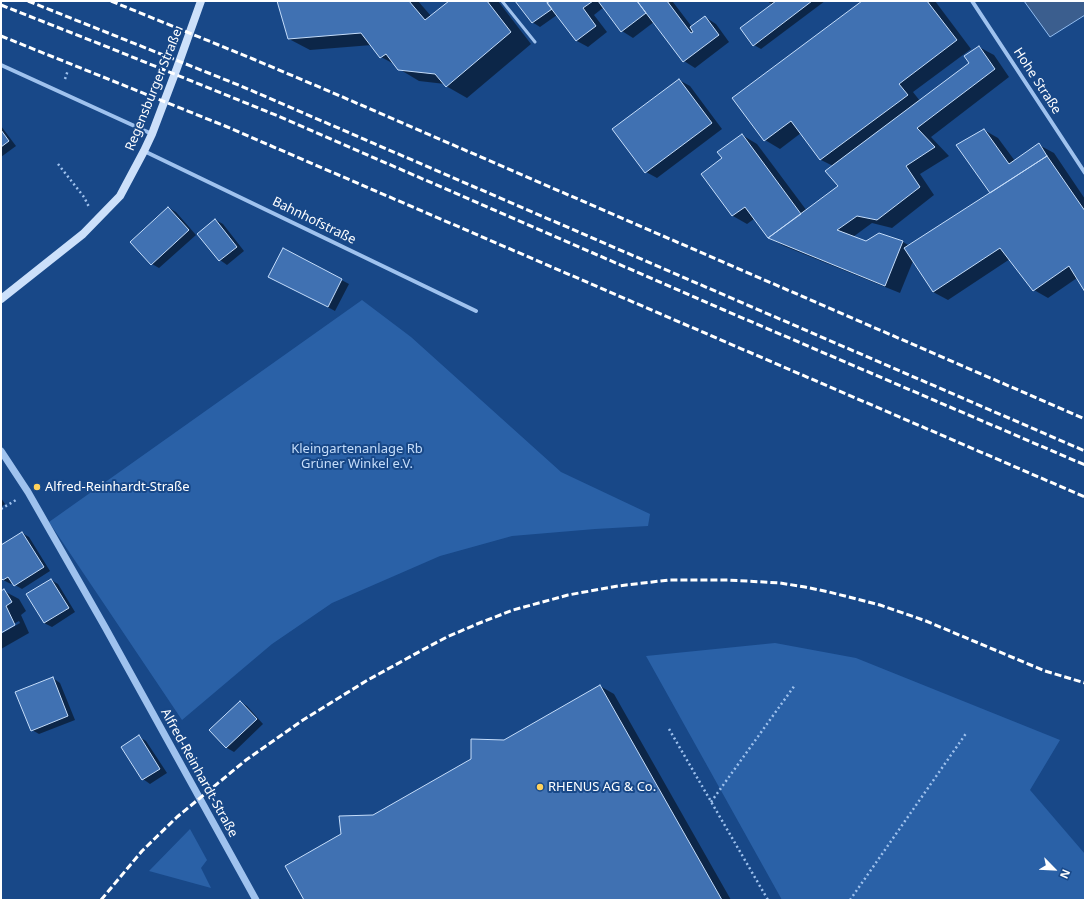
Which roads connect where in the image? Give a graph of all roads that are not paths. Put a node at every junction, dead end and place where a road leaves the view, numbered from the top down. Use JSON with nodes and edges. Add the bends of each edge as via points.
{"nodes":[{"id":1,"x":201,"y":1,"type":"edge"},
{"id":2,"x":502,"y":1,"type":"edge"},
{"id":3,"x":972,"y":1,"type":"edge"},
{"id":4,"x":535,"y":42,"type":"dead end"},
{"id":5,"x":1,"y":65,"type":"edge"},
{"id":6,"x":152,"y":134,"type":"junction"},
{"id":7,"x":144,"y":151,"type":"junction"},
{"id":8,"x":1085,"y":173,"type":"edge"},
{"id":9,"x":1,"y":299,"type":"edge"},
{"id":10,"x":476,"y":311,"type":"dead end"},
{"id":11,"x":1,"y":451,"type":"edge"},
{"id":12,"x":256,"y":900,"type":"edge"}],
"edges":[{"from":1,"to":6,"type":"main road","name":"Regensburger Straße"},
{"from":2,"to":4,"type":"lane"},
{"from":3,"to":8,"type":"street","name":"Hohe Straße"},
{"from":5,"to":6,"type":"street"},
{"from":6,"to":7,"type":"main road","name":"Regensburger Straße"},
{"from":7,"to":9,"type":"main road","name":"Regensburger Straße","via":[[120,196],[83,234]]},
{"from":7,"to":10,"type":"street","name":"Bahnhofstraße"},
{"from":11,"to":12,"type":"street","name":"Alfred-Reinhardt-Straße","via":[[28,492],[98,614]]}]}
